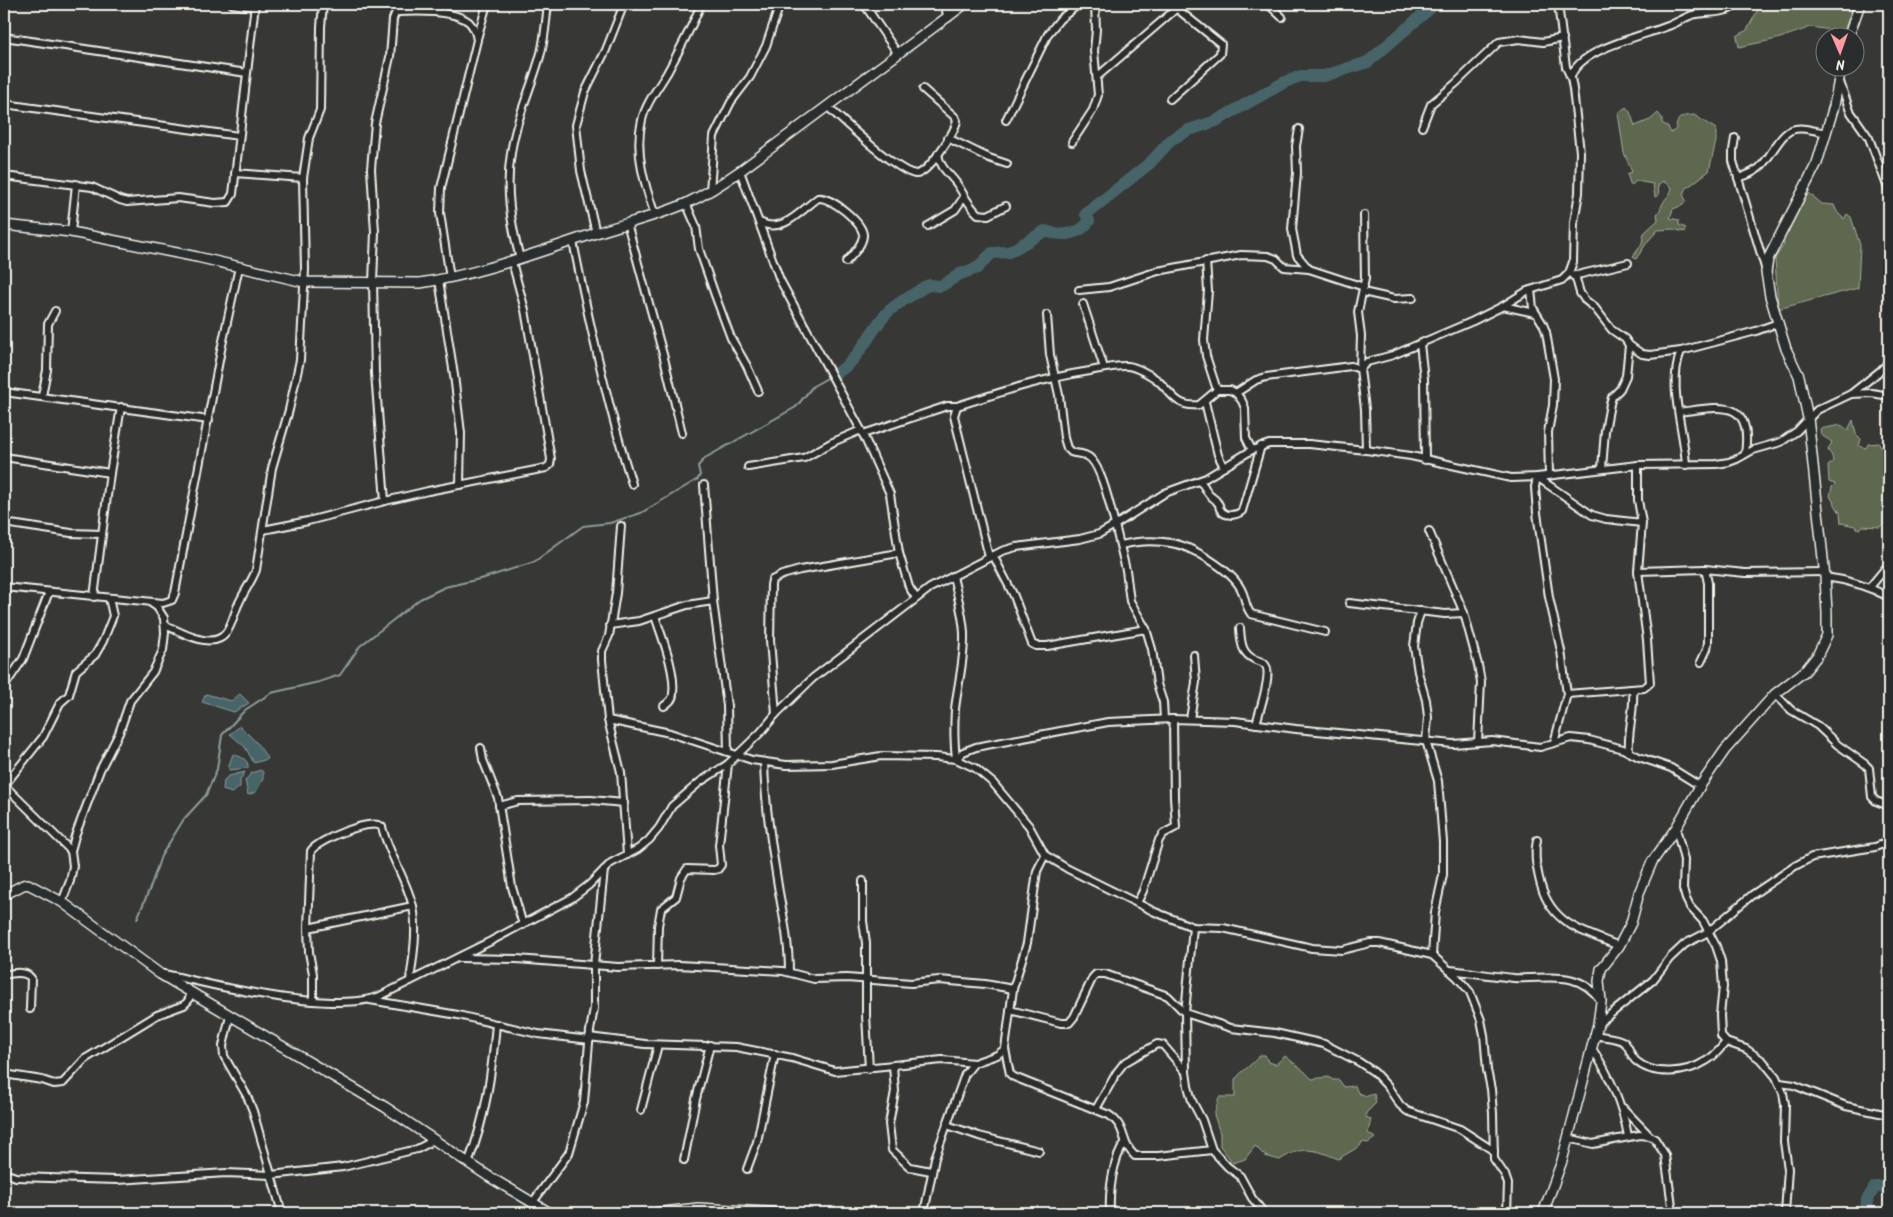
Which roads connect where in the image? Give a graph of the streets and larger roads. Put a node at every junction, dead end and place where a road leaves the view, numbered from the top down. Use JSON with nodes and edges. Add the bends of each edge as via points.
{"nodes":[{"id":1,"x":232,"y":4,"type":"edge"},
{"id":2,"x":323,"y":4,"type":"edge"},
{"id":3,"x":487,"y":4,"type":"edge"},
{"id":4,"x":548,"y":4,"type":"edge"},
{"id":5,"x":624,"y":4,"type":"edge"},
{"id":6,"x":701,"y":4,"type":"edge"},
{"id":7,"x":780,"y":4,"type":"edge"},
{"id":8,"x":864,"y":4,"type":"edge"},
{"id":9,"x":944,"y":4,"type":"edge"},
{"id":10,"x":965,"y":4,"type":"edge"},
{"id":11,"x":1079,"y":4,"type":"edge"},
{"id":12,"x":1095,"y":4,"type":"edge"},
{"id":13,"x":1268,"y":4,"type":"edge"},
{"id":14,"x":1558,"y":4,"type":"edge"},
{"id":15,"x":1736,"y":4,"type":"edge"},
{"id":16,"x":1860,"y":4,"type":"edge"},
{"id":17,"x":254,"y":6,"type":"edge"},
{"id":18,"x":1174,"y":6,"type":"edge"},
{"id":19,"x":1282,"y":17,"type":"dead end"},
{"id":20,"x":948,"y":18,"type":"junction"},
{"id":21,"x":1852,"y":28,"type":"edge"},
{"id":22,"x":4,"y":37,"type":"edge"},
{"id":23,"x":1563,"y":38,"type":"junction"},
{"id":24,"x":477,"y":40,"type":"junction"},
{"id":25,"x":898,"y":54,"type":"junction"},
{"id":26,"x":247,"y":73,"type":"junction"},
{"id":27,"x":1098,"y":76,"type":"junction"},
{"id":28,"x":1571,"y":78,"type":"junction"},
{"id":29,"x":1839,"y":79,"type":"joint"},
{"id":30,"x":922,"y":89,"type":"dead end"},
{"id":31,"x":1170,"y":99,"type":"dead end"},
{"id":32,"x":4,"y":104,"type":"edge"},
{"id":33,"x":828,"y":107,"type":"junction"},
{"id":34,"x":1006,"y":120,"type":"dead end"},
{"id":35,"x":1422,"y":127,"type":"dead end"},
{"id":36,"x":1298,"y":130,"type":"dead end"},
{"id":37,"x":1826,"y":133,"type":"junction"},
{"id":38,"x":239,"y":136,"type":"junction"},
{"id":39,"x":948,"y":138,"type":"junction"},
{"id":40,"x":1735,"y":138,"type":"dead end"},
{"id":41,"x":1072,"y":142,"type":"dead end"},
{"id":42,"x":938,"y":154,"type":"junction"},
{"id":43,"x":1007,"y":164,"type":"dead end"},
{"id":44,"x":1889,"y":166,"type":"edge"},
{"id":45,"x":928,"y":167,"type":"junction"},
{"id":46,"x":942,"y":168,"type":"junction"},
{"id":47,"x":1880,"y":168,"type":"junction"},
{"id":48,"x":740,"y":171,"type":"junction"},
{"id":49,"x":235,"y":172,"type":"junction"},
{"id":50,"x":4,"y":176,"type":"edge"},
{"id":51,"x":304,"y":178,"type":"junction"},
{"id":52,"x":1738,"y":178,"type":"junction"},
{"id":53,"x":76,"y":184,"type":"junction"},
{"id":54,"x":710,"y":191,"type":"junction"},
{"id":55,"x":1889,"y":191,"type":"edge"},
{"id":56,"x":964,"y":197,"type":"junction"},
{"id":57,"x":686,"y":203,"type":"junction"},
{"id":58,"x":1006,"y":206,"type":"dead end"},
{"id":59,"x":655,"y":215,"type":"junction"},
{"id":60,"x":1364,"y":215,"type":"dead end"},
{"id":61,"x":760,"y":222,"type":"junction"},
{"id":62,"x":627,"y":223,"type":"junction"},
{"id":63,"x":4,"y":225,"type":"edge"},
{"id":64,"x":928,"y":226,"type":"dead end"},
{"id":65,"x":71,"y":232,"type":"junction"},
{"id":66,"x":596,"y":233,"type":"junction"},
{"id":67,"x":573,"y":241,"type":"junction"},
{"id":68,"x":516,"y":261,"type":"junction"},
{"id":69,"x":1206,"y":261,"type":"junction"},
{"id":70,"x":846,"y":262,"type":"dead end"},
{"id":71,"x":1628,"y":263,"type":"dead end"},
{"id":72,"x":239,"y":267,"type":"junction"},
{"id":73,"x":1309,"y":269,"type":"junction"},
{"id":74,"x":1766,"y":272,"type":"junction"},
{"id":75,"x":1575,"y":275,"type":"junction"},
{"id":76,"x":450,"y":278,"type":"junction"},
{"id":77,"x":439,"y":280,"type":"junction"},
{"id":78,"x":1562,"y":280,"type":"junction"},
{"id":79,"x":304,"y":282,"type":"junction"},
{"id":80,"x":373,"y":282,"type":"junction"},
{"id":81,"x":1079,"y":290,"type":"dead end"},
{"id":82,"x":1363,"y":290,"type":"junction"},
{"id":83,"x":1531,"y":290,"type":"junction"},
{"id":84,"x":1413,"y":298,"type":"dead end"},
{"id":85,"x":1083,"y":304,"type":"dead end"},
{"id":86,"x":1503,"y":306,"type":"junction"},
{"id":87,"x":55,"y":311,"type":"dead end"},
{"id":88,"x":1535,"y":313,"type":"junction"},
{"id":89,"x":1046,"y":315,"type":"dead end"},
{"id":90,"x":1778,"y":323,"type":"junction"},
{"id":91,"x":1420,"y":344,"type":"junction"},
{"id":92,"x":1629,"y":345,"type":"junction"},
{"id":93,"x":1681,"y":351,"type":"junction"},
{"id":94,"x":1889,"y":362,"type":"edge"},
{"id":95,"x":1104,"y":368,"type":"junction"},
{"id":96,"x":1360,"y":369,"type":"junction"},
{"id":97,"x":1054,"y":377,"type":"junction"},
{"id":98,"x":1217,"y":390,"type":"junction"},
{"id":99,"x":758,"y":391,"type":"dead end"},
{"id":100,"x":4,"y":392,"type":"edge"},
{"id":101,"x":1236,"y":393,"type":"junction"},
{"id":102,"x":1851,"y":394,"type":"junction"},
{"id":103,"x":42,"y":396,"type":"junction"},
{"id":104,"x":1889,"y":396,"type":"edge"},
{"id":105,"x":1205,"y":402,"type":"junction"},
{"id":106,"x":956,"y":406,"type":"junction"},
{"id":107,"x":121,"y":407,"type":"junction"},
{"id":108,"x":1679,"y":412,"type":"junction"},
{"id":109,"x":1808,"y":418,"type":"junction"},
{"id":110,"x":209,"y":420,"type":"junction"},
{"id":111,"x":862,"y":432,"type":"junction"},
{"id":112,"x":682,"y":433,"type":"dead end"},
{"id":113,"x":1261,"y":446,"type":"junction"},
{"id":114,"x":1252,"y":450,"type":"junction"},
{"id":115,"x":1366,"y":450,"type":"junction"},
{"id":116,"x":1745,"y":454,"type":"junction"},
{"id":117,"x":4,"y":457,"type":"edge"},
{"id":118,"x":1425,"y":460,"type":"junction"},
{"id":119,"x":1686,"y":464,"type":"junction"},
{"id":120,"x":1638,"y":465,"type":"junction"},
{"id":121,"x":748,"y":467,"type":"dead end"},
{"id":122,"x":1224,"y":467,"type":"junction"},
{"id":123,"x":1602,"y":468,"type":"junction"},
{"id":124,"x":110,"y":473,"type":"junction"},
{"id":125,"x":1550,"y":476,"type":"junction"},
{"id":126,"x":1536,"y":477,"type":"junction"},
{"id":127,"x":1198,"y":481,"type":"junction"},
{"id":128,"x":460,"y":484,"type":"junction"},
{"id":129,"x":632,"y":484,"type":"dead end"},
{"id":130,"x":704,"y":485,"type":"dead end"},
{"id":131,"x":385,"y":500,"type":"junction"},
{"id":132,"x":4,"y":522,"type":"edge"},
{"id":133,"x":1642,"y":523,"type":"junction"},
{"id":134,"x":1116,"y":525,"type":"junction"},
{"id":135,"x":621,"y":526,"type":"dead end"},
{"id":136,"x":263,"y":530,"type":"junction"},
{"id":137,"x":1429,"y":531,"type":"dead end"},
{"id":138,"x":102,"y":534,"type":"junction"},
{"id":139,"x":1120,"y":545,"type":"junction"},
{"id":140,"x":899,"y":553,"type":"junction"},
{"id":141,"x":991,"y":556,"type":"junction"},
{"id":142,"x":1889,"y":564,"type":"edge"},
{"id":143,"x":1705,"y":569,"type":"junction"},
{"id":144,"x":1638,"y":571,"type":"junction"},
{"id":145,"x":1825,"y":575,"type":"junction"},
{"id":146,"x":953,"y":576,"type":"junction"},
{"id":147,"x":1870,"y":586,"type":"junction"},
{"id":148,"x":4,"y":587,"type":"edge"},
{"id":149,"x":49,"y":592,"type":"junction"},
{"id":150,"x":94,"y":597,"type":"junction"},
{"id":151,"x":1889,"y":597,"type":"edge"},
{"id":152,"x":109,"y":598,"type":"junction"},
{"id":153,"x":916,"y":598,"type":"junction"},
{"id":154,"x":713,"y":601,"type":"junction"},
{"id":155,"x":149,"y":602,"type":"junction"},
{"id":156,"x":1349,"y":602,"type":"dead end"},
{"id":157,"x":1421,"y":612,"type":"junction"},
{"id":158,"x":1464,"y":613,"type":"junction"},
{"id":159,"x":655,"y":616,"type":"junction"},
{"id":160,"x":610,"y":625,"type":"junction"},
{"id":161,"x":165,"y":626,"type":"junction"},
{"id":162,"x":1240,"y":628,"type":"dead end"},
{"id":163,"x":1146,"y":629,"type":"junction"},
{"id":164,"x":1325,"y":632,"type":"dead end"},
{"id":165,"x":1194,"y":655,"type":"dead end"},
{"id":166,"x":1701,"y":662,"type":"dead end"},
{"id":167,"x":4,"y":687,"type":"edge"},
{"id":168,"x":1632,"y":689,"type":"junction"},
{"id":169,"x":1567,"y":694,"type":"junction"},
{"id":170,"x":1775,"y":694,"type":"junction"},
{"id":171,"x":664,"y":706,"type":"dead end"},
{"id":172,"x":776,"y":714,"type":"junction"},
{"id":173,"x":1164,"y":719,"type":"junction"},
{"id":174,"x":1173,"y":719,"type":"junction"},
{"id":175,"x":1190,"y":719,"type":"junction"},
{"id":176,"x":608,"y":720,"type":"junction"},
{"id":177,"x":1256,"y":724,"type":"junction"},
{"id":178,"x":1426,"y":741,"type":"junction"},
{"id":179,"x":1478,"y":742,"type":"junction"},
{"id":180,"x":1554,"y":743,"type":"junction"},
{"id":181,"x":481,"y":748,"type":"dead end"},
{"id":182,"x":728,"y":752,"type":"junction"},
{"id":183,"x":1629,"y":752,"type":"junction"},
{"id":184,"x":737,"y":756,"type":"junction"},
{"id":185,"x":956,"y":759,"type":"junction"},
{"id":186,"x":764,"y":762,"type":"junction"},
{"id":187,"x":728,"y":764,"type":"junction"},
{"id":188,"x":4,"y":786,"type":"edge"},
{"id":189,"x":1700,"y":786,"type":"junction"},
{"id":190,"x":624,"y":803,"type":"junction"},
{"id":191,"x":499,"y":806,"type":"junction"},
{"id":192,"x":1889,"y":806,"type":"edge"},
{"id":193,"x":1676,"y":828,"type":"junction"},
{"id":194,"x":1537,"y":840,"type":"dead end"},
{"id":195,"x":1889,"y":842,"type":"edge"},
{"id":196,"x":1875,"y":847,"type":"junction"},
{"id":197,"x":1889,"y":850,"type":"edge"},
{"id":198,"x":71,"y":851,"type":"junction"},
{"id":199,"x":1044,"y":854,"type":"junction"},
{"id":200,"x":627,"y":855,"type":"junction"},
{"id":201,"x":604,"y":870,"type":"junction"},
{"id":202,"x":863,"y":881,"type":"dead end"},
{"id":203,"x":4,"y":895,"type":"edge"},
{"id":204,"x":62,"y":902,"type":"junction"},
{"id":205,"x":1137,"y":903,"type":"junction"},
{"id":206,"x":413,"y":906,"type":"junction"},
{"id":207,"x":523,"y":925,"type":"junction"},
{"id":208,"x":1193,"y":927,"type":"junction"},
{"id":209,"x":308,"y":928,"type":"junction"},
{"id":210,"x":1708,"y":932,"type":"junction"},
{"id":211,"x":1619,"y":946,"type":"junction"},
{"id":212,"x":1432,"y":956,"type":"junction"},
{"id":213,"x":457,"y":958,"type":"junction"},
{"id":214,"x":594,"y":965,"type":"junction"},
{"id":215,"x":657,"y":966,"type":"junction"},
{"id":216,"x":1449,"y":970,"type":"junction"},
{"id":217,"x":789,"y":972,"type":"junction"},
{"id":218,"x":160,"y":974,"type":"junction"},
{"id":219,"x":4,"y":975,"type":"edge"},
{"id":220,"x":865,"y":978,"type":"junction"},
{"id":221,"x":410,"y":981,"type":"junction"},
{"id":222,"x":1013,"y":989,"type":"junction"},
{"id":223,"x":191,"y":993,"type":"junction"},
{"id":224,"x":368,"y":1000,"type":"junction"},
{"id":225,"x":313,"y":1001,"type":"junction"},
{"id":226,"x":1602,"y":1002,"type":"junction"},
{"id":227,"x":30,"y":1009,"type":"dead end"},
{"id":228,"x":1010,"y":1010,"type":"junction"},
{"id":229,"x":1186,"y":1013,"type":"junction"},
{"id":230,"x":230,"y":1016,"type":"junction"},
{"id":231,"x":496,"y":1024,"type":"junction"},
{"id":232,"x":1598,"y":1024,"type":"junction"},
{"id":233,"x":1594,"y":1035,"type":"junction"},
{"id":234,"x":589,"y":1039,"type":"junction"},
{"id":235,"x":1726,"y":1042,"type":"junction"},
{"id":236,"x":658,"y":1045,"type":"junction"},
{"id":237,"x":710,"y":1045,"type":"junction"},
{"id":238,"x":1591,"y":1047,"type":"junction"},
{"id":239,"x":1005,"y":1049,"type":"junction"},
{"id":240,"x":775,"y":1054,"type":"junction"},
{"id":241,"x":974,"y":1063,"type":"junction"},
{"id":242,"x":893,"y":1066,"type":"junction"},
{"id":243,"x":869,"y":1069,"type":"junction"},
{"id":244,"x":1186,"y":1072,"type":"junction"},
{"id":245,"x":4,"y":1074,"type":"edge"},
{"id":246,"x":1780,"y":1083,"type":"junction"},
{"id":247,"x":1622,"y":1107,"type":"junction"},
{"id":248,"x":1096,"y":1109,"type":"junction"},
{"id":249,"x":641,"y":1110,"type":"dead end"},
{"id":250,"x":1889,"y":1115,"type":"edge"},
{"id":251,"x":947,"y":1125,"type":"junction"},
{"id":252,"x":1628,"y":1136,"type":"junction"},
{"id":253,"x":1650,"y":1136,"type":"junction"},
{"id":254,"x":432,"y":1138,"type":"junction"},
{"id":255,"x":1568,"y":1138,"type":"junction"},
{"id":256,"x":1125,"y":1143,"type":"junction"},
{"id":257,"x":1212,"y":1150,"type":"junction"},
{"id":258,"x":1039,"y":1151,"type":"dead end"},
{"id":259,"x":1494,"y":1151,"type":"junction"},
{"id":260,"x":684,"y":1160,"type":"dead end"},
{"id":261,"x":468,"y":1163,"type":"junction"},
{"id":262,"x":747,"y":1169,"type":"dead end"},
{"id":263,"x":931,"y":1171,"type":"junction"},
{"id":264,"x":4,"y":1173,"type":"edge"},
{"id":265,"x":271,"y":1175,"type":"junction"},
{"id":266,"x":533,"y":1202,"type":"junction"},
{"id":267,"x":282,"y":1213,"type":"edge"},
{"id":268,"x":550,"y":1213,"type":"edge"},
{"id":269,"x":655,"y":1213,"type":"edge"},
{"id":270,"x":785,"y":1213,"type":"edge"},
{"id":271,"x":924,"y":1213,"type":"edge"},
{"id":272,"x":1110,"y":1213,"type":"edge"},
{"id":273,"x":1264,"y":1213,"type":"edge"},
{"id":274,"x":1508,"y":1213,"type":"edge"},
{"id":275,"x":1543,"y":1213,"type":"edge"},
{"id":276,"x":1673,"y":1213,"type":"edge"},
{"id":277,"x":1785,"y":1213,"type":"edge"}],
"edges":[{"from":1,"to":17,"type":"street"},
{"from":2,"to":51,"type":"street","via":[[320,110],[309,138]]},
{"from":3,"to":24,"type":"street"},
{"from":4,"to":68,"type":"street","via":[[542,51],[516,131],[509,165],[508,189]]},
{"from":5,"to":66,"type":"street","via":[[585,92],[576,125]]},
{"from":6,"to":59,"type":"street","via":[[641,122],[645,185]]},
{"from":7,"to":54,"type":"street","via":[[774,27],[758,62],[720,120],[714,136]]},
{"from":8,"to":25,"type":"street"},
{"from":9,"to":20,"type":"street"},
{"from":10,"to":20,"type":"street"},
{"from":11,"to":34,"type":"street","via":[[1048,34]]},
{"from":12,"to":27,"type":"street","via":[[1094,51]]},
{"from":13,"to":19,"type":"street"},
{"from":14,"to":23,"type":"street"},
{"from":15,"to":28,"type":"street","via":[[1728,10],[1692,16],[1601,50],[1576,66]]},
{"from":16,"to":21,"type":"street"},
{"from":17,"to":26,"type":"street"},
{"from":18,"to":27,"type":"street"},
{"from":18,"to":31,"type":"street","via":[[1221,44],[1222,50]]},
{"from":20,"to":25,"type":"street"},
{"from":22,"to":26,"type":"street"},
{"from":23,"to":28,"type":"street","via":[[1566,67]]},
{"from":23,"to":35,"type":"street","via":[[1543,42],[1519,39],[1499,42],[1431,104]]},
{"from":24,"to":76,"type":"street","via":[[441,188],[440,213]]},
{"from":24,"to":80,"type":"street","via":[[470,23],[450,14],[394,14],[388,68],[371,156],[375,239]]},
{"from":25,"to":33,"type":"street"},
{"from":26,"to":38,"type":"street"},
{"from":27,"to":41,"type":"street","via":[[1097,102]]},
{"from":28,"to":78,"type":"street","via":[[1580,180],[1573,262]]},
{"from":29,"to":37,"type":"street"},
{"from":29,"to":47,"type":"street","via":[[1850,111],[1869,138]]},
{"from":30,"to":39,"type":"street","via":[[957,119]]},
{"from":32,"to":38,"type":"street"},
{"from":33,"to":45,"type":"street","via":[[904,170],[919,174]]},
{"from":33,"to":48,"type":"street"},
{"from":36,"to":73,"type":"street","via":[[1292,229],[1297,255]]},
{"from":37,"to":52,"type":"street","via":[[1808,129],[1788,131],[1763,165]]},
{"from":37,"to":74,"type":"street","via":[[1817,163],[1768,259]]},
{"from":38,"to":49,"type":"street"},
{"from":39,"to":42,"type":"street"},
{"from":39,"to":43,"type":"street"},
{"from":40,"to":52,"type":"street","via":[[1733,161]]},
{"from":42,"to":45,"type":"street"},
{"from":42,"to":46,"type":"street"},
{"from":44,"to":47,"type":"street"},
{"from":45,"to":46,"type":"street"},
{"from":46,"to":56,"type":"street"},
{"from":47,"to":55,"type":"street"},
{"from":48,"to":54,"type":"street"},
{"from":48,"to":61,"type":"street"},
{"from":49,"to":51,"type":"street"},
{"from":49,"to":53,"type":"street","via":[[231,199],[223,204],[178,198],[127,202],[99,189]]},
{"from":50,"to":53,"type":"street"},
{"from":51,"to":79,"type":"street"},
{"from":52,"to":74,"type":"street"},
{"from":53,"to":65,"type":"street"},
{"from":54,"to":57,"type":"street"},
{"from":56,"to":58,"type":"street","via":[[983,216]]},
{"from":56,"to":64,"type":"street","via":[[955,210]]},
{"from":57,"to":59,"type":"street"},
{"from":57,"to":99,"type":"street","via":[[696,226],[699,249],[715,295]]},
{"from":59,"to":62,"type":"street"},
{"from":60,"to":82,"type":"street"},
{"from":61,"to":70,"type":"street","via":[[772,227],[781,225],[818,198],[825,198],[848,214],[862,231],[862,242]]},
{"from":61,"to":111,"type":"street","via":[[780,280]]},
{"from":62,"to":66,"type":"street"},
{"from":62,"to":112,"type":"street"},
{"from":63,"to":65,"type":"street"},
{"from":65,"to":72,"type":"street"},
{"from":66,"to":67,"type":"street"},
{"from":67,"to":68,"type":"street"},
{"from":67,"to":129,"type":"street","via":[[596,352]]},
{"from":68,"to":76,"type":"street"},
{"from":68,"to":128,"type":"street","via":[[550,465]]},
{"from":69,"to":73,"type":"street","via":[[1241,255],[1268,256],[1284,267]]},
{"from":69,"to":81,"type":"street","via":[[1108,286]]},
{"from":69,"to":98,"type":"street","via":[[1208,291],[1204,340]]},
{"from":71,"to":75,"type":"street"},
{"from":72,"to":79,"type":"street"},
{"from":72,"to":110,"type":"street"},
{"from":73,"to":82,"type":"street"},
{"from":74,"to":90,"type":"street"},
{"from":75,"to":78,"type":"street"},
{"from":75,"to":92,"type":"street","via":[[1585,300],[1612,330],[1626,338]]},
{"from":76,"to":77,"type":"street"},
{"from":77,"to":80,"type":"street"},
{"from":77,"to":128,"type":"street","via":[[461,433]]},
{"from":78,"to":83,"type":"street"},
{"from":79,"to":80,"type":"street"},
{"from":79,"to":136,"type":"street","via":[[300,360],[272,468]]},
{"from":80,"to":131,"type":"street","via":[[375,372]]},
{"from":82,"to":84,"type":"street","via":[[1394,299]]},
{"from":82,"to":96,"type":"street","via":[[1358,312],[1362,336]]},
{"from":83,"to":86,"type":"street"},
{"from":83,"to":88,"type":"street"},
{"from":85,"to":95,"type":"street"},
{"from":86,"to":88,"type":"street"},
{"from":86,"to":91,"type":"street"},
{"from":87,"to":103,"type":"street","via":[[48,324],[47,370]]},
{"from":88,"to":125,"type":"street","via":[[1546,332],[1554,379],[1548,432]]},
{"from":89,"to":97,"type":"street"},
{"from":90,"to":93,"type":"street"},
{"from":90,"to":109,"type":"street","via":[[1799,376]]},
{"from":91,"to":96,"type":"street","via":[[1368,362]]},
{"from":91,"to":118,"type":"street"},
{"from":92,"to":93,"type":"street","via":[[1642,354],[1650,355]]},
{"from":92,"to":123,"type":"street","via":[[1626,376],[1612,397],[1608,413]]},
{"from":93,"to":108,"type":"street","via":[[1677,360],[1675,391]]},
{"from":94,"to":102,"type":"street"},
{"from":95,"to":97,"type":"street"},
{"from":95,"to":105,"type":"street","via":[[1128,366],[1137,369],[1156,379],[1173,398],[1185,404]]},
{"from":96,"to":101,"type":"street","via":[[1351,366],[1277,375],[1256,380]]},
{"from":96,"to":115,"type":"street"},
{"from":97,"to":106,"type":"street"},
{"from":97,"to":134,"type":"street","via":[[1067,448],[1094,462]]},
{"from":98,"to":101,"type":"street"},
{"from":98,"to":105,"type":"street"},
{"from":100,"to":103,"type":"street"},
{"from":101,"to":114,"type":"street","via":[[1245,408],[1246,438]]},
{"from":102,"to":104,"type":"street"},
{"from":102,"to":109,"type":"street","via":[[1817,410]]},
{"from":103,"to":107,"type":"street"},
{"from":105,"to":122,"type":"street"},
{"from":106,"to":111,"type":"street"},
{"from":106,"to":141,"type":"street","via":[[954,416]]},
{"from":107,"to":110,"type":"street"},
{"from":107,"to":124,"type":"street"},
{"from":108,"to":116,"type":"street","via":[[1731,409],[1746,427]]},
{"from":108,"to":119,"type":"street"},
{"from":109,"to":116,"type":"street","via":[[1781,442]]},
{"from":109,"to":145,"type":"street"},
{"from":110,"to":155,"type":"street","via":[[175,593],[168,603]]},
{"from":111,"to":121,"type":"street","via":[[833,442],[804,458]]},
{"from":111,"to":140,"type":"street","via":[[890,494]]},
{"from":113,"to":114,"type":"street"},
{"from":113,"to":115,"type":"street","via":[[1309,444]]},
{"from":113,"to":127,"type":"street","via":[[1240,514],[1222,511]]},
{"from":114,"to":122,"type":"street"},
{"from":115,"to":118,"type":"street"},
{"from":116,"to":119,"type":"street","via":[[1722,463]]},
{"from":117,"to":124,"type":"street"},
{"from":118,"to":126,"type":"street","via":[[1511,478]]},
{"from":119,"to":120,"type":"street"},
{"from":120,"to":123,"type":"street"},
{"from":120,"to":133,"type":"street"},
{"from":122,"to":127,"type":"street"},
{"from":123,"to":125,"type":"street"},
{"from":124,"to":138,"type":"street"},
{"from":125,"to":126,"type":"street"},
{"from":126,"to":133,"type":"street","via":[[1592,515]]},
{"from":126,"to":169,"type":"street","via":[[1537,513]]},
{"from":127,"to":134,"type":"street","via":[[1165,492]]},
{"from":128,"to":131,"type":"street"},
{"from":130,"to":154,"type":"street"},
{"from":131,"to":136,"type":"street"},
{"from":132,"to":138,"type":"street"},
{"from":133,"to":144,"type":"street"},
{"from":134,"to":139,"type":"street"},
{"from":134,"to":141,"type":"street","via":[[1092,536],[1016,547]]},
{"from":135,"to":160,"type":"street"},
{"from":136,"to":161,"type":"street","via":[[256,570],[222,638],[206,641]]},
{"from":137,"to":158,"type":"street"},
{"from":138,"to":150,"type":"street"},
{"from":139,"to":163,"type":"street","via":[[1130,601]]},
{"from":139,"to":164,"type":"street","via":[[1143,541],[1176,544],[1221,567],[1242,590],[1244,603],[1251,614]]},
{"from":140,"to":153,"type":"street","via":[[909,587]]},
{"from":140,"to":172,"type":"street","via":[[800,570],[772,580],[770,640]]},
{"from":141,"to":146,"type":"street"},
{"from":141,"to":163,"type":"street","via":[[1014,596],[1032,644],[1036,646]]},
{"from":142,"to":147,"type":"street"},
{"from":143,"to":144,"type":"street"},
{"from":143,"to":145,"type":"street"},
{"from":143,"to":166,"type":"street","via":[[1708,642]]},
{"from":144,"to":168,"type":"street","via":[[1651,679],[1648,686]]},
{"from":145,"to":147,"type":"street"},
{"from":145,"to":170,"type":"street","via":[[1828,624],[1823,646],[1805,671]]},
{"from":146,"to":153,"type":"street"},
{"from":146,"to":185,"type":"street","via":[[964,634],[955,709]]},
{"from":147,"to":151,"type":"street"},
{"from":148,"to":149,"type":"street"},
{"from":149,"to":150,"type":"street"},
{"from":149,"to":167,"type":"street","via":[[23,659]]},
{"from":150,"to":152,"type":"street"},
{"from":152,"to":155,"type":"street"},
{"from":152,"to":188,"type":"street","via":[[112,621],[99,648],[76,671],[69,695],[60,703],[43,737]]},
{"from":153,"to":172,"type":"street","via":[[813,678]]},
{"from":154,"to":159,"type":"street","via":[[687,605]]},
{"from":154,"to":182,"type":"street","via":[[727,706]]},
{"from":155,"to":161,"type":"street","via":[[162,612]]},
{"from":156,"to":157,"type":"street"},
{"from":157,"to":158,"type":"street"},
{"from":157,"to":178,"type":"street","via":[[1414,646],[1428,710]]},
{"from":158,"to":179,"type":"street","via":[[1481,682]]},
{"from":159,"to":160,"type":"street"},
{"from":159,"to":171,"type":"street","via":[[670,663],[674,694]]},
{"from":160,"to":176,"type":"street","via":[[602,651]]},
{"from":161,"to":198,"type":"street","via":[[160,658],[126,708]]},
{"from":162,"to":177,"type":"street","via":[[1245,653],[1263,662],[1268,670]]},
{"from":163,"to":173,"type":"street","via":[[1154,655]]},
{"from":165,"to":175,"type":"street","via":[[1196,682]]},
{"from":168,"to":169,"type":"street"},
{"from":168,"to":183,"type":"street"},
{"from":169,"to":180,"type":"street"},
{"from":170,"to":189,"type":"street","via":[[1725,750]]},
{"from":170,"to":192,"type":"street","via":[[1791,710],[1818,726],[1865,764],[1869,768],[1872,797]]},
{"from":172,"to":184,"type":"street"},
{"from":173,"to":174,"type":"street"},
{"from":173,"to":185,"type":"street","via":[[1108,722],[1023,737],[963,752]]},
{"from":174,"to":175,"type":"street"},
{"from":174,"to":205,"type":"street","via":[[1176,827],[1159,840]]},
{"from":175,"to":177,"type":"street"},
{"from":176,"to":182,"type":"street","via":[[670,732]]},
{"from":176,"to":190,"type":"street","via":[[621,772]]},
{"from":177,"to":178,"type":"street"},
{"from":178,"to":179,"type":"street"},
{"from":178,"to":212,"type":"street","via":[[1438,781],[1443,842],[1443,875],[1435,912]]},
{"from":179,"to":180,"type":"street","via":[[1531,747]]},
{"from":180,"to":183,"type":"street","via":[[1564,739],[1590,740]]},
{"from":181,"to":191,"type":"street"},
{"from":182,"to":184,"type":"street"},
{"from":183,"to":189,"type":"street","via":[[1671,768]]},
{"from":184,"to":186,"type":"street"},
{"from":184,"to":187,"type":"street"},
{"from":185,"to":186,"type":"street","via":[[881,756],[832,764]]},
{"from":185,"to":199,"type":"street","via":[[975,768],[994,783],[1028,826]]},
{"from":186,"to":217,"type":"street","via":[[774,856],[789,947]]},
{"from":187,"to":200,"type":"street","via":[[682,796],[649,840]]},
{"from":187,"to":215,"type":"street","via":[[719,845],[720,865],[714,870],[687,869],[676,896],[661,909]]},
{"from":188,"to":198,"type":"street"},
{"from":189,"to":193,"type":"street"},
{"from":190,"to":191,"type":"street","via":[[518,800]]},
{"from":190,"to":200,"type":"street"},
{"from":191,"to":207,"type":"street","via":[[512,887]]},
{"from":193,"to":210,"type":"street","via":[[1684,860],[1686,899]]},
{"from":193,"to":211,"type":"street","via":[[1652,862],[1631,923]]},
{"from":194,"to":211,"type":"street","via":[[1535,858],[1542,892],[1552,911],[1582,931]]},
{"from":195,"to":196,"type":"street"},
{"from":196,"to":197,"type":"street"},
{"from":196,"to":210,"type":"street","via":[[1812,858],[1795,866],[1752,895]]},
{"from":198,"to":204,"type":"street","via":[[73,866]]},
{"from":199,"to":205,"type":"street"},
{"from":199,"to":222,"type":"street","via":[[1037,870],[1027,943]]},
{"from":200,"to":201,"type":"street"},
{"from":201,"to":207,"type":"street","via":[[572,898]]},
{"from":201,"to":214,"type":"street"},
{"from":202,"to":220,"type":"street"},
{"from":203,"to":204,"type":"street","via":[[28,884]]},
{"from":204,"to":218,"type":"street"},
{"from":205,"to":208,"type":"street"},
{"from":206,"to":209,"type":"street"},
{"from":206,"to":209,"type":"street","via":[[382,826],[374,823],[364,825],[319,843],[311,851]]},
{"from":206,"to":221,"type":"street","via":[[415,932]]},
{"from":207,"to":213,"type":"street"},
{"from":208,"to":212,"type":"street","via":[[1240,931],[1312,948],[1342,950],[1379,943]]},
{"from":208,"to":229,"type":"street"},
{"from":209,"to":225,"type":"street"},
{"from":210,"to":232,"type":"street","via":[[1685,944],[1653,980]]},
{"from":210,"to":235,"type":"street","via":[[1716,946],[1722,973],[1720,1036]]},
{"from":211,"to":226,"type":"street","via":[[1600,975]]},
{"from":212,"to":216,"type":"street"},
{"from":213,"to":214,"type":"street"},
{"from":213,"to":221,"type":"street"},
{"from":214,"to":215,"type":"street","via":[[618,968]]},
{"from":214,"to":234,"type":"street","via":[[594,1008]]},
{"from":215,"to":217,"type":"street"},
{"from":216,"to":226,"type":"street","via":[[1516,978],[1570,979],[1588,986]]},
{"from":216,"to":259,"type":"street","via":[[1470,992],[1482,1020],[1491,1089]]},
{"from":217,"to":220,"type":"street","via":[[814,978]]},
{"from":218,"to":223,"type":"street"},
{"from":218,"to":225,"type":"street","via":[[281,998]]},
{"from":219,"to":227,"type":"street","via":[[29,975]]},
{"from":220,"to":222,"type":"street","via":[[906,982],[958,981]]},
{"from":220,"to":243,"type":"street"},
{"from":221,"to":224,"type":"street"},
{"from":222,"to":228,"type":"street"},
{"from":223,"to":230,"type":"street"},
{"from":223,"to":245,"type":"street","via":[[184,1005],[157,1015],[85,1059],[63,1083]]},
{"from":224,"to":225,"type":"street"},
{"from":224,"to":231,"type":"street"},
{"from":226,"to":232,"type":"street"},
{"from":228,"to":229,"type":"street","via":[[1069,1023],[1093,977],[1100,973],[1168,996]]},
{"from":228,"to":239,"type":"street"},
{"from":229,"to":244,"type":"street"},
{"from":229,"to":259,"type":"street","via":[[1231,1028],[1275,1033],[1324,1044],[1374,1072],[1407,1111],[1460,1129]]},
{"from":230,"to":254,"type":"street"},
{"from":230,"to":265,"type":"street","via":[[222,1046],[224,1056],[248,1096]]},
{"from":231,"to":234,"type":"street","via":[[552,1037]]},
{"from":231,"to":261,"type":"street","via":[[482,1122]]},
{"from":232,"to":233,"type":"street"},
{"from":233,"to":235,"type":"street","via":[[1620,1040],[1627,1045],[1636,1061],[1661,1071],[1682,1069],[1707,1061]]},
{"from":233,"to":238,"type":"street"},
{"from":234,"to":236,"type":"street"},
{"from":234,"to":266,"type":"street","via":[[585,1097],[569,1153]]},
{"from":235,"to":246,"type":"street","via":[[1754,1054],[1771,1069]]},
{"from":236,"to":237,"type":"street"},
{"from":236,"to":249,"type":"street"},
{"from":237,"to":240,"type":"street"},
{"from":237,"to":260,"type":"street"},
{"from":238,"to":247,"type":"street","via":[[1603,1064]]},
{"from":238,"to":255,"type":"street"},
{"from":239,"to":241,"type":"street"},
{"from":239,"to":248,"type":"street","via":[[1008,1068],[1014,1077]]},
{"from":240,"to":243,"type":"street","via":[[836,1071]]},
{"from":240,"to":262,"type":"street","via":[[757,1142]]},
{"from":241,"to":242,"type":"street","via":[[942,1060]]},
{"from":241,"to":251,"type":"street","via":[[965,1074]]},
{"from":242,"to":243,"type":"street"},
{"from":242,"to":263,"type":"street","via":[[895,1091],[889,1124],[892,1150],[910,1166]]},
{"from":244,"to":248,"type":"street","via":[[1163,1045],[1157,1044],[1120,1067]]},
{"from":244,"to":257,"type":"street","via":[[1192,1101]]},
{"from":246,"to":250,"type":"street","via":[[1794,1085],[1846,1106]]},
{"from":246,"to":277,"type":"street","via":[[1785,1104],[1784,1142],[1788,1169]]},
{"from":247,"to":252,"type":"street"},
{"from":247,"to":253,"type":"street"},
{"from":248,"to":256,"type":"street","via":[[1117,1120],[1122,1126]]},
{"from":251,"to":258,"type":"street"},
{"from":251,"to":263,"type":"street"},
{"from":252,"to":253,"type":"street"},
{"from":252,"to":255,"type":"street","via":[[1599,1144]]},
{"from":253,"to":276,"type":"street","via":[[1665,1154]]},
{"from":254,"to":261,"type":"street"},
{"from":254,"to":265,"type":"street","via":[[417,1149],[344,1167]]},
{"from":255,"to":275,"type":"street"},
{"from":256,"to":257,"type":"street","via":[[1132,1153],[1139,1156]]},
{"from":256,"to":272,"type":"street","via":[[1118,1154],[1110,1190]]},
{"from":257,"to":273,"type":"street","via":[[1240,1176]]},
{"from":259,"to":274,"type":"street","via":[[1494,1159],[1506,1175]]},
{"from":261,"to":266,"type":"street"},
{"from":263,"to":271,"type":"street"},
{"from":264,"to":265,"type":"street","via":[[16,1177],[117,1180],[226,1173]]},
{"from":265,"to":267,"type":"street"},
{"from":266,"to":268,"type":"street"},
{"from":269,"to":270,"type":"street","via":[[698,1208]]}]}
